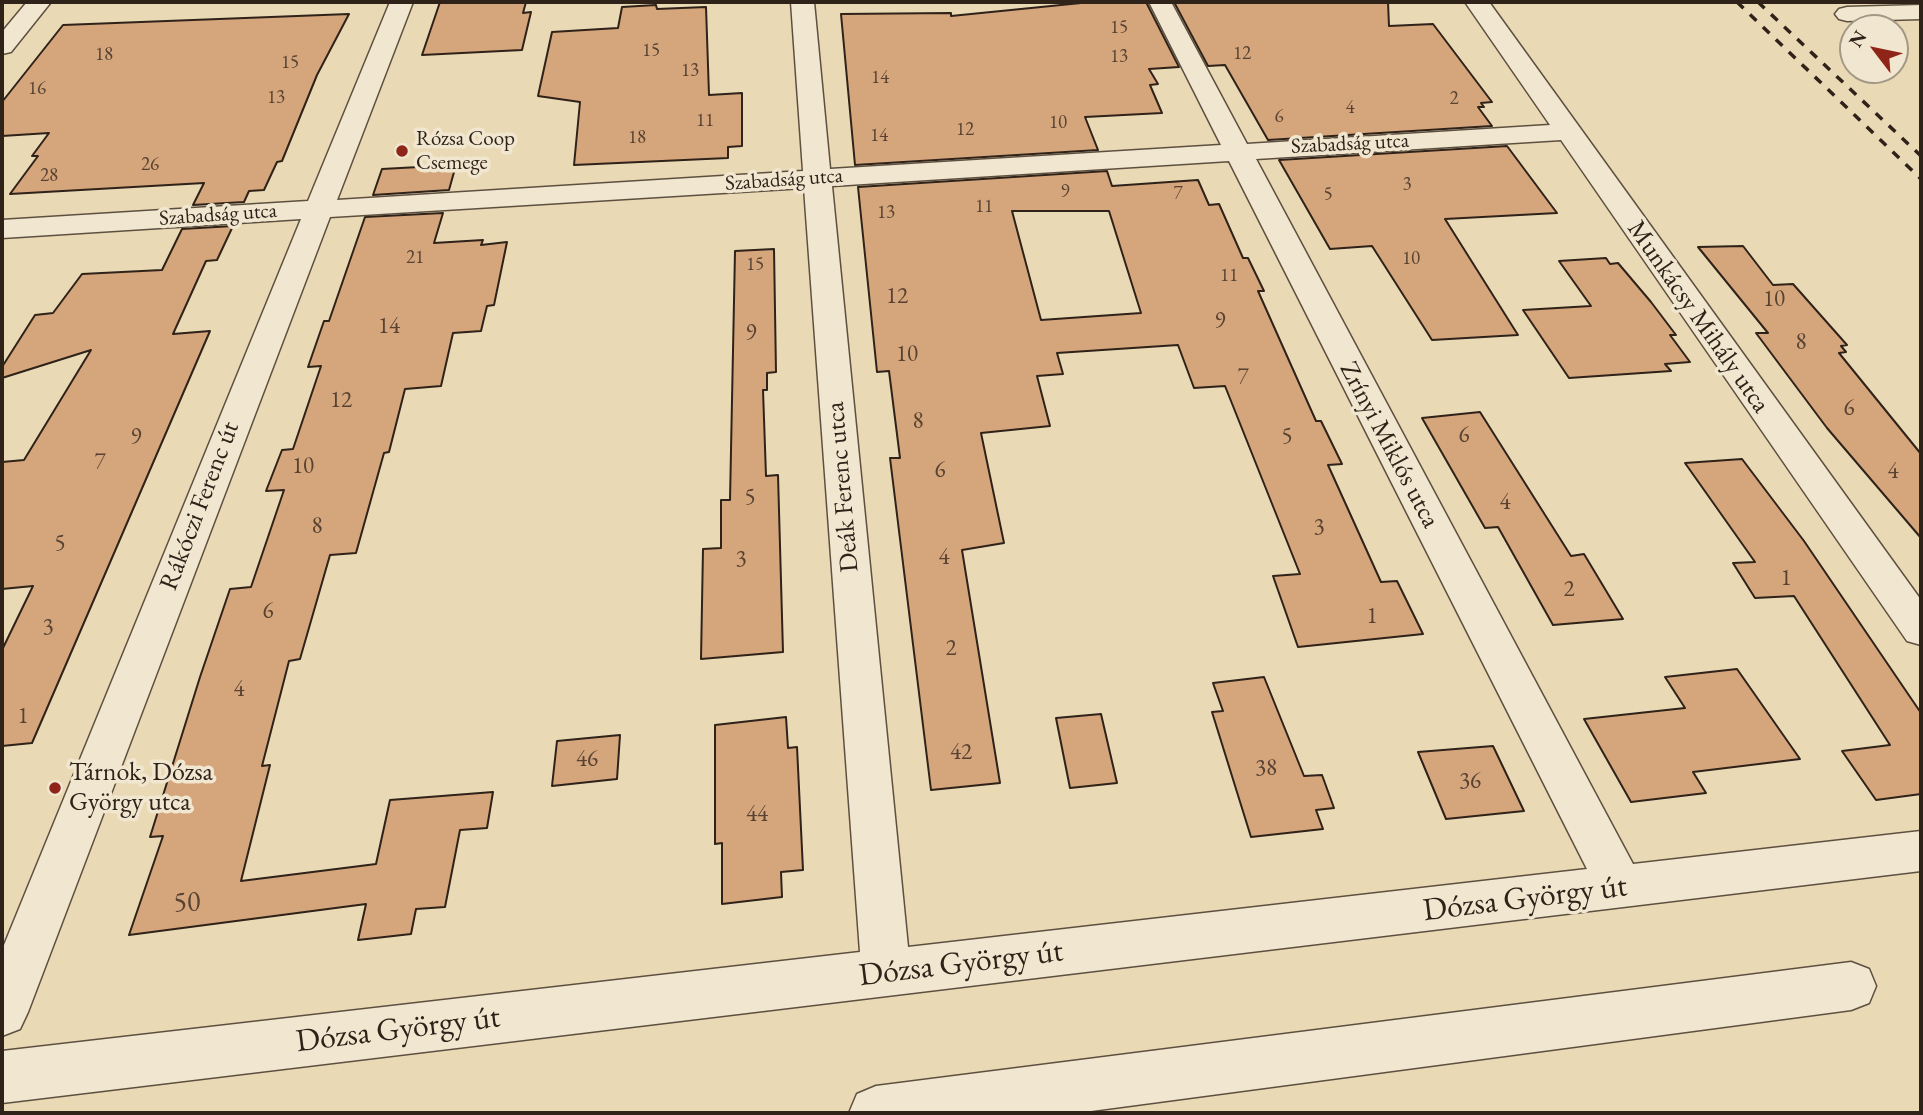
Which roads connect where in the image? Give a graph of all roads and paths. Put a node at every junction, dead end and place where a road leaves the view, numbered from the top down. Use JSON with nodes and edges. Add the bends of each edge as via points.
{"nodes":[{"id":1,"x":39,"y":2,"type":"edge"},
{"id":2,"x":401,"y":2,"type":"edge"},
{"id":3,"x":802,"y":2,"type":"edge"},
{"id":4,"x":1160,"y":2,"type":"edge"},
{"id":5,"x":1477,"y":2,"type":"edge"},
{"id":6,"x":1921,"y":12,"type":"edge"},
{"id":7,"x":1847,"y":14,"type":"dead end"},
{"id":8,"x":2,"y":47,"type":"edge"},
{"id":9,"x":1566,"y":132,"type":"junction"},
{"id":10,"x":1235,"y":150,"type":"junction"},
{"id":11,"x":815,"y":178,"type":"junction"},
{"id":12,"x":317,"y":209,"type":"junction"},
{"id":13,"x":2,"y":229,"type":"edge"},
{"id":14,"x":1921,"y":630,"type":"edge"},
{"id":15,"x":1921,"y":851,"type":"edge"},
{"id":16,"x":1620,"y":888,"type":"junction"},
{"id":17,"x":886,"y":972,"type":"junction"},
{"id":18,"x":1851,"y":986,"type":"dead end"},
{"id":19,"x":2,"y":1012,"type":"edge"},
{"id":20,"x":2,"y":1077,"type":"edge"},
{"id":21,"x":876,"y":1113,"type":"edge"}],
"edges":[{"from":1,"to":8,"type":"street"},
{"from":2,"to":12,"type":"street","name":"Rákóczi Ferenc út"},
{"from":3,"to":11,"type":"street","name":"Deák Ferenc utca"},
{"from":4,"to":10,"type":"street","name":"Zrínyi Miklós utca"},
{"from":5,"to":9,"type":"street","name":"Munkácsy Mihály utca"},
{"from":6,"to":7,"type":"street"},
{"from":9,"to":10,"type":"street","name":"Szabadság utca"},
{"from":9,"to":14,"type":"street","name":"Munkácsy Mihály utca"},
{"from":10,"to":11,"type":"street","name":"Szabadság utca"},
{"from":10,"to":16,"type":"street","name":"Zrínyi Miklós utca"},
{"from":11,"to":12,"type":"street","name":"Szabadság utca"},
{"from":11,"to":17,"type":"street","name":"Deák Ferenc utca"},
{"from":12,"to":13,"type":"street","name":"Szabadság utca"},
{"from":12,"to":19,"type":"street","name":"Rákóczi Ferenc út"},
{"from":15,"to":16,"type":"street","name":"Dózsa György út"},
{"from":16,"to":17,"type":"street","name":"Dózsa György út"},
{"from":17,"to":20,"type":"street","name":"Dózsa György út"},
{"from":18,"to":21,"type":"street"}]}
